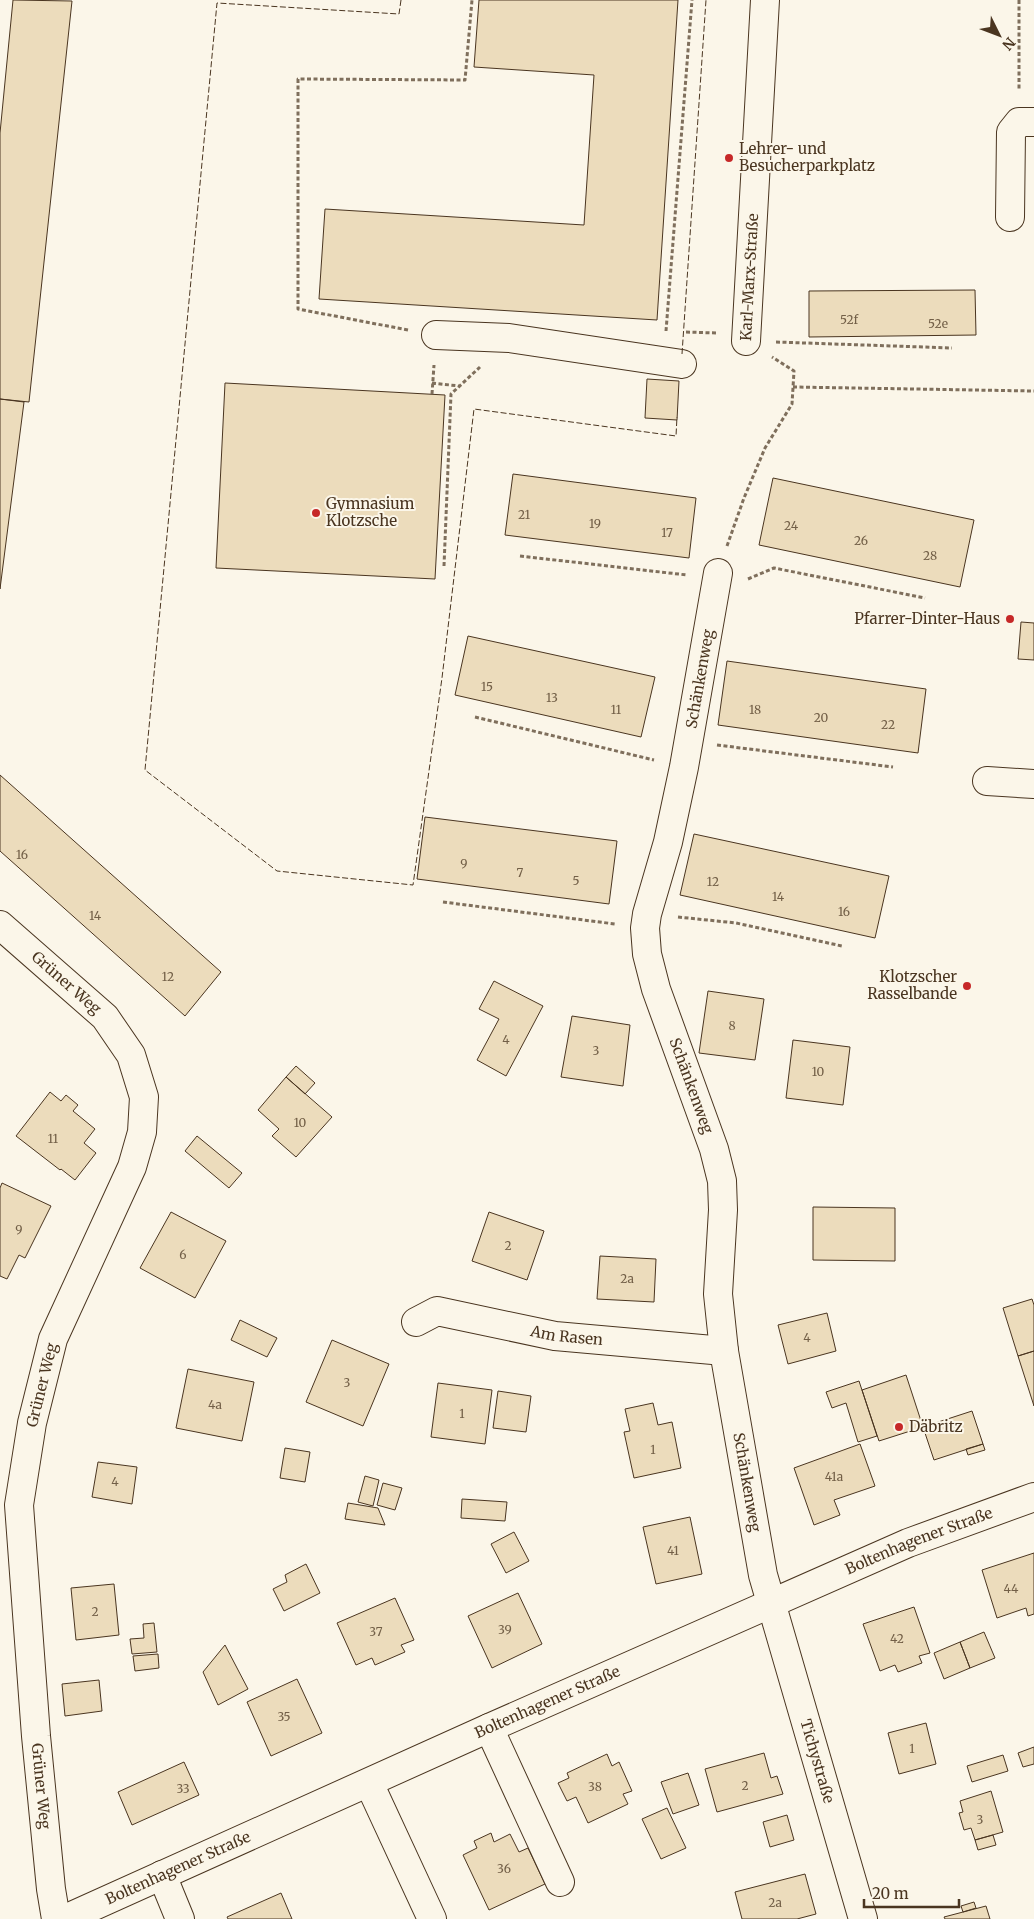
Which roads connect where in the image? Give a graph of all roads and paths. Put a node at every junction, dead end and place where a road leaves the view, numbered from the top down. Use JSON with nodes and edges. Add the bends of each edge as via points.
{"nodes":[{"id":1,"x":472,"y":0,"type":"edge"},
{"id":2,"x":692,"y":0,"type":"edge"},
{"id":3,"x":765,"y":0,"type":"edge"},
{"id":4,"x":1019,"y":0,"type":"edge"},
{"id":5,"x":1027,"y":122,"type":"edge"},
{"id":6,"x":1010,"y":217,"type":"dead end"},
{"id":7,"x":674,"y":332,"type":"dead end"},
{"id":8,"x":682,"y":332,"type":"dead end"},
{"id":9,"x":436,"y":335,"type":"junction"},
{"id":10,"x":509,"y":338,"type":"junction"},
{"id":11,"x":746,"y":338,"type":"junction"},
{"id":12,"x":952,"y":348,"type":"dead end"},
{"id":13,"x":682,"y":364,"type":"dead end"},
{"id":14,"x":432,"y":383,"type":"junction"},
{"id":15,"x":460,"y":386,"type":"junction"},
{"id":16,"x":793,"y":387,"type":"junction"},
{"id":17,"x":1034,"y":391,"type":"edge"},
{"id":18,"x":432,"y":394,"type":"dead end"},
{"id":19,"x":520,"y":556,"type":"dead end"},
{"id":20,"x":444,"y":566,"type":"dead end"},
{"id":21,"x":716,"y":582,"type":"junction"},
{"id":22,"x":925,"y":598,"type":"dead end"},
{"id":23,"x":475,"y":718,"type":"dead end"},
{"id":24,"x":686,"y":754,"type":"junction"},
{"id":25,"x":893,"y":767,"type":"dead end"},
{"id":26,"x":987,"y":780,"type":"dead end"},
{"id":27,"x":1034,"y":784,"type":"edge"},
{"id":28,"x":443,"y":902,"type":"dead end"},
{"id":29,"x":646,"y":921,"type":"junction"},
{"id":30,"x":0,"y":925,"type":"edge"},
{"id":31,"x":842,"y":946,"type":"dead end"},
{"id":32,"x":416,"y":1322,"type":"dead end"},
{"id":33,"x":724,"y":1351,"type":"junction"},
{"id":34,"x":1034,"y":1497,"type":"edge"},
{"id":35,"x":771,"y":1603,"type":"junction"},
{"id":36,"x":489,"y":1728,"type":"junction"},
{"id":37,"x":369,"y":1783,"type":"junction"},
{"id":38,"x":162,"y":1875,"type":"junction"},
{"id":39,"x":560,"y":1882,"type":"dead end"},
{"id":40,"x":56,"y":1919,"type":"edge"},
{"id":41,"x":65,"y":1919,"type":"edge"},
{"id":42,"x":180,"y":1919,"type":"edge"},
{"id":43,"x":432,"y":1919,"type":"edge"},
{"id":44,"x":863,"y":1919,"type":"edge"}],
"edges":[{"from":1,"to":9,"type":"path","via":[[465,80],[298,79],[298,309]]},
{"from":2,"to":7,"type":"path","via":[[666,331]]},
{"from":3,"to":11,"type":"street","name":"Karl-Marx-Straße"},
{"from":4,"to":5,"type":"path"},
{"from":5,"to":6,"type":"street","via":[[1011,132]]},
{"from":8,"to":11,"type":"path"},
{"from":9,"to":10,"type":"street"},
{"from":9,"to":14,"type":"path"},
{"from":10,"to":13,"type":"street"},
{"from":10,"to":15,"type":"path"},
{"from":11,"to":12,"type":"path"},
{"from":11,"to":16,"type":"path","name":"Karl-Marx-Straße","via":[[794,371]]},
{"from":14,"to":15,"type":"path"},
{"from":14,"to":18,"type":"path"},
{"from":15,"to":20,"type":"path","via":[[451,394]]},
{"from":16,"to":17,"type":"path"},
{"from":16,"to":21,"type":"path","name":"Karl-Marx-Straße","via":[[792,404],[765,448],[744,498]]},
{"from":19,"to":21,"type":"path"},
{"from":21,"to":22,"type":"path","via":[[774,568]]},
{"from":21,"to":24,"type":"street","name":"Schänkenweg"},
{"from":23,"to":24,"type":"path"},
{"from":24,"to":25,"type":"path"},
{"from":24,"to":29,"type":"street","name":"Schänkenweg","via":[[668,842]]},
{"from":26,"to":27,"type":"street"},
{"from":28,"to":29,"type":"path"},
{"from":29,"to":31,"type":"path","via":[[736,923]]},
{"from":29,"to":33,"type":"street","name":"Schänkenweg","via":[[647,954],[656,989],[714,1150],[722,1181],[718,1294]]},
{"from":30,"to":40,"type":"street","name":"Grüner Weg","via":[[105,1017],[131,1055],[144,1097],[142,1132],[132,1167],[53,1339],[32,1423],[19,1505],[36,1736]]},
{"from":32,"to":33,"type":"street","name":"Am Rasen","via":[[437,1311],[555,1336]]},
{"from":33,"to":35,"type":"street","name":"Schänkenweg","via":[[763,1575]]},
{"from":34,"to":35,"type":"street","name":"Boltenhagener Straße","via":[[908,1543]]},
{"from":35,"to":36,"type":"street","name":"Boltenhagener Straße"},
{"from":35,"to":44,"type":"street","name":"Tichystraße"},
{"from":36,"to":37,"type":"street","name":"Boltenhagener Straße"},
{"from":36,"to":39,"type":"street"},
{"from":37,"to":38,"type":"street","name":"Boltenhagener Straße"},
{"from":37,"to":43,"type":"street"},
{"from":38,"to":41,"type":"street","name":"Boltenhagener Straße"},
{"from":38,"to":42,"type":"street"}]}
